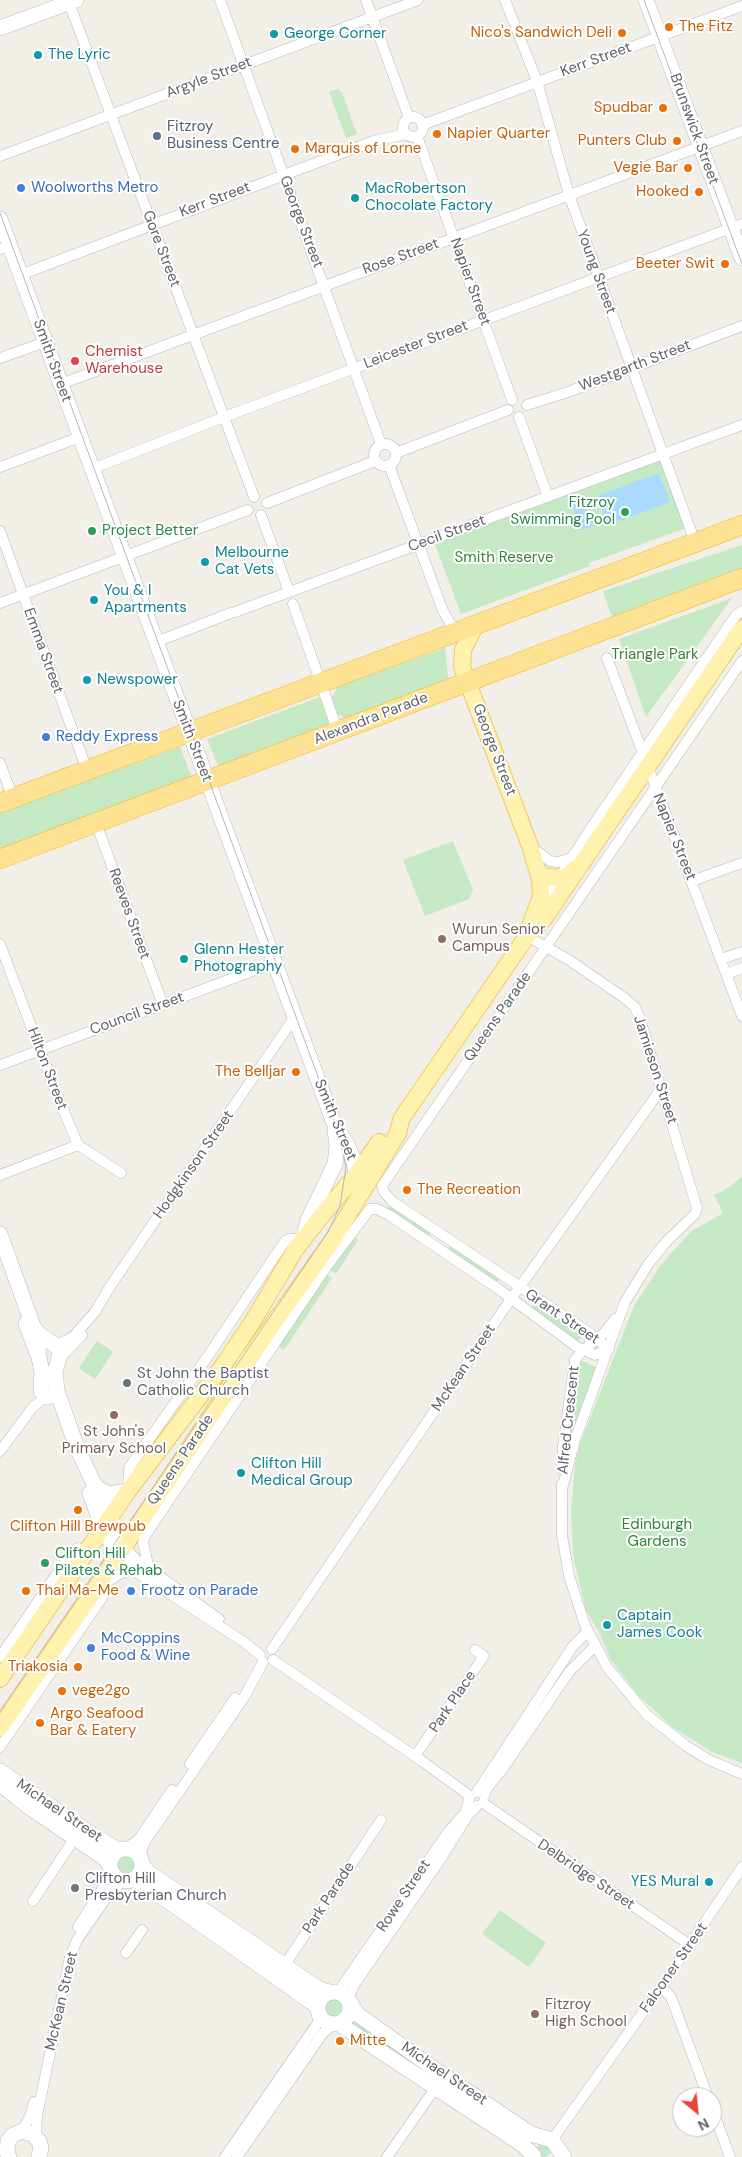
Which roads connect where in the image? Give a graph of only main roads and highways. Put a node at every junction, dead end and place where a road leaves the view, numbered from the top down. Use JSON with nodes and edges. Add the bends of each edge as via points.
{"nodes":[{"id":1,"x":742,"y":525,"type":"edge"},
{"id":2,"x":742,"y":578,"type":"edge"},
{"id":3,"x":475,"y":626,"type":"junction"},
{"id":4,"x":742,"y":628,"type":"edge"},
{"id":5,"x":468,"y":683,"type":"junction"},
{"id":6,"x":6,"y":800,"type":"edge"},
{"id":7,"x":0,"y":859,"type":"edge"},
{"id":8,"x":577,"y":859,"type":"junction"},
{"id":9,"x":540,"y":876,"type":"junction"},
{"id":10,"x":536,"y":922,"type":"junction"},
{"id":11,"x":401,"y":1120,"type":"junction"},
{"id":12,"x":0,"y":1679,"type":"edge"},
{"id":13,"x":0,"y":1728,"type":"edge"}],
"edges":[{"from":1,"to":3,"type":"highway"},
{"from":2,"to":5,"type":"highway","name":"Alexandra Parade"},
{"from":3,"to":5,"type":"main road","name":"George Street","via":[[462,658]]},
{"from":3,"to":6,"type":"highway"},
{"from":4,"to":8,"type":"main road","name":"Queens Parade","via":[[680,709]]},
{"from":5,"to":7,"type":"highway","name":"Alexandra Parade"},
{"from":5,"to":9,"type":"main road","name":"George Street"},
{"from":8,"to":9,"type":"main road","via":[[570,873],[559,878]]},
{"from":8,"to":10,"type":"main road","name":"Queens Parade"},
{"from":9,"to":10,"type":"main road"},
{"from":10,"to":11,"type":"main road","name":"Queens Parade"},
{"from":11,"to":12,"type":"main road","name":"Queens Parade","via":[[392,1125],[304,1239],[222,1367],[128,1491]]},
{"from":11,"to":13,"type":"main road","name":"Queens Parade","via":[[398,1133],[329,1246],[248,1359],[20,1709]]}]}
